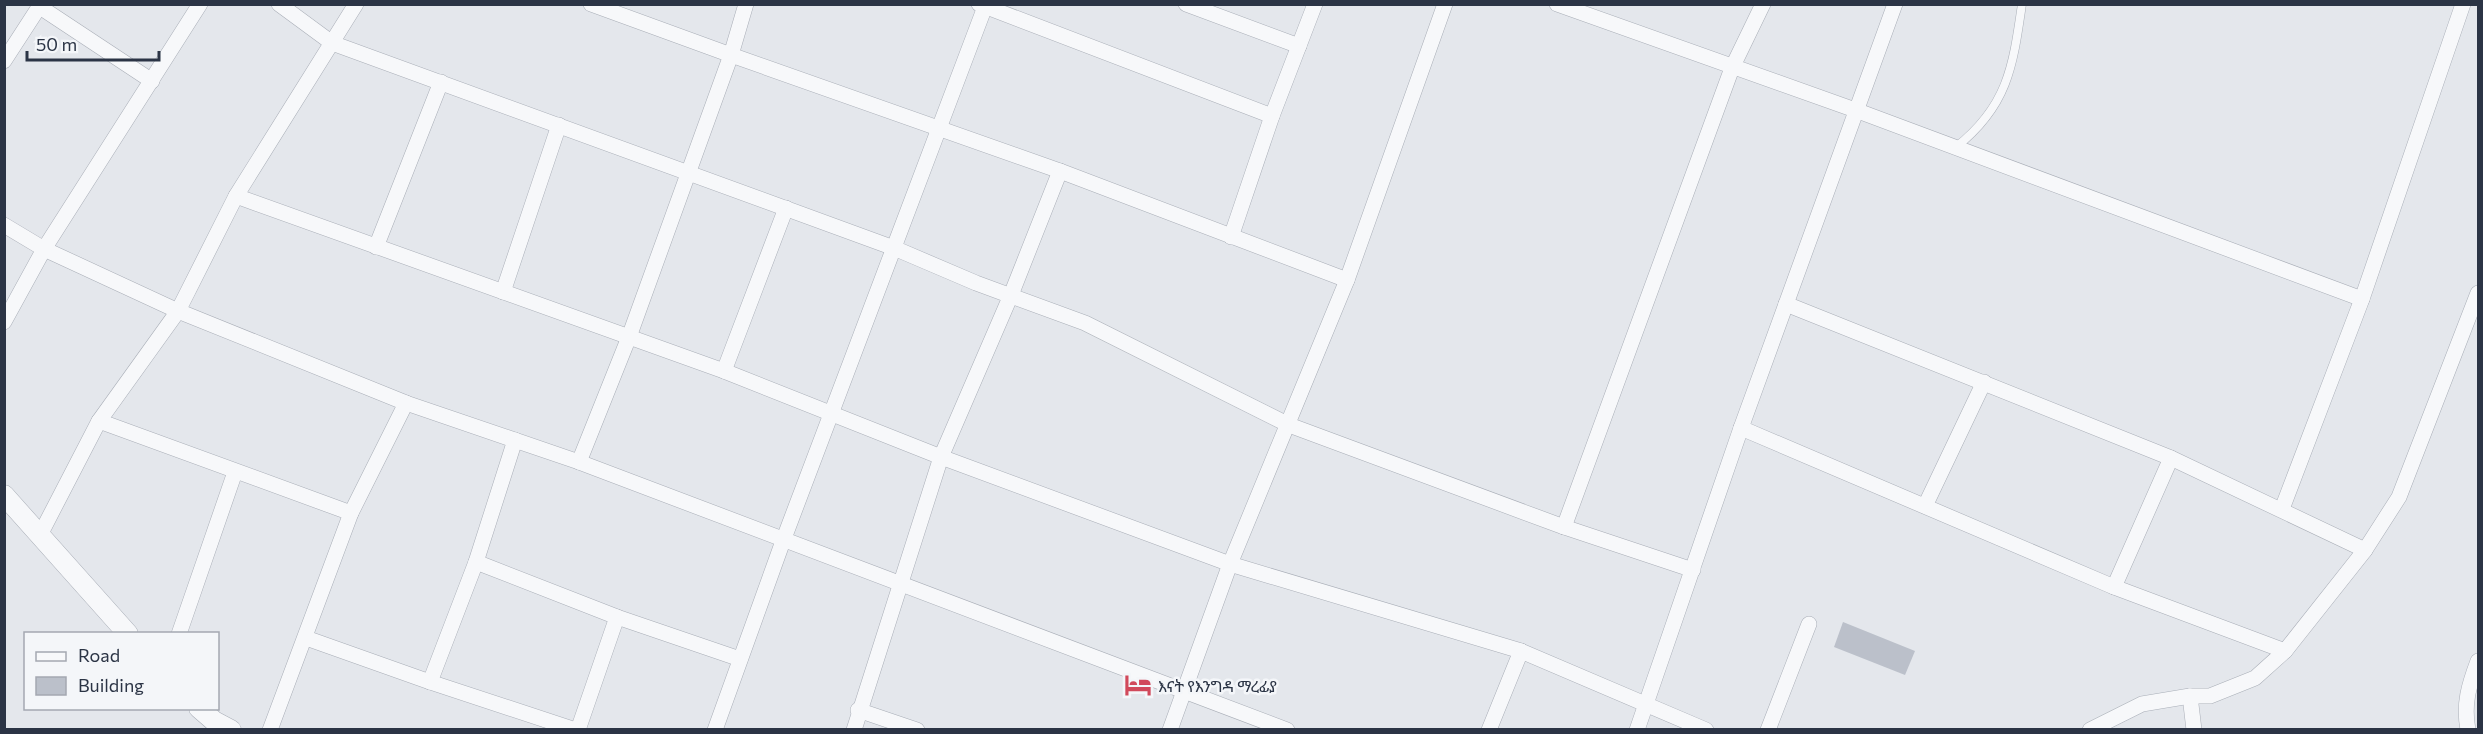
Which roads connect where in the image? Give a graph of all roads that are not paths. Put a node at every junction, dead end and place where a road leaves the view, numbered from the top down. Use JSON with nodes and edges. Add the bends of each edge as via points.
{"nodes":[{"id":1,"x":200,"y":4,"type":"edge"},
{"id":2,"x":279,"y":4,"type":"edge"},
{"id":3,"x":356,"y":4,"type":"edge"},
{"id":4,"x":591,"y":4,"type":"edge"},
{"id":5,"x":746,"y":4,"type":"edge"},
{"id":6,"x":1186,"y":4,"type":"edge"},
{"id":7,"x":1315,"y":4,"type":"edge"},
{"id":8,"x":1445,"y":4,"type":"edge"},
{"id":9,"x":1557,"y":4,"type":"edge"},
{"id":10,"x":1763,"y":4,"type":"edge"},
{"id":11,"x":1895,"y":4,"type":"edge"},
{"id":12,"x":2022,"y":4,"type":"edge"},
{"id":13,"x":2463,"y":4,"type":"edge"},
{"id":14,"x":983,"y":5,"type":"edge"},
{"id":15,"x":41,"y":6,"type":"edge"},
{"id":16,"x":614,"y":8,"type":"edge"},
{"id":17,"x":332,"y":43,"type":"junction"},
{"id":18,"x":1299,"y":46,"type":"junction"},
{"id":19,"x":731,"y":55,"type":"junction"},
{"id":20,"x":4,"y":60,"type":"edge"},
{"id":21,"x":1732,"y":68,"type":"junction"},
{"id":22,"x":152,"y":81,"type":"junction"},
{"id":23,"x":441,"y":82,"type":"junction"},
{"id":24,"x":1858,"y":111,"type":"junction"},
{"id":25,"x":1272,"y":116,"type":"junction"},
{"id":26,"x":559,"y":125,"type":"junction"},
{"id":27,"x":939,"y":130,"type":"junction"},
{"id":28,"x":1956,"y":148,"type":"junction"},
{"id":29,"x":1059,"y":171,"type":"junction"},
{"id":30,"x":690,"y":172,"type":"junction"},
{"id":31,"x":237,"y":196,"type":"junction"},
{"id":32,"x":786,"y":208,"type":"junction"},
{"id":33,"x":4,"y":225,"type":"edge"},
{"id":34,"x":1231,"y":237,"type":"junction"},
{"id":35,"x":376,"y":247,"type":"junction"},
{"id":36,"x":894,"y":248,"type":"junction"},
{"id":37,"x":44,"y":249,"type":"junction"},
{"id":38,"x":1347,"y":280,"type":"junction"},
{"id":39,"x":503,"y":292,"type":"junction"},
{"id":40,"x":1011,"y":295,"type":"junction"},
{"id":41,"x":2478,"y":297,"type":"edge"},
{"id":42,"x":2362,"y":299,"type":"junction"},
{"id":43,"x":1786,"y":304,"type":"junction"},
{"id":44,"x":178,"y":311,"type":"junction"},
{"id":45,"x":4,"y":322,"type":"edge"},
{"id":46,"x":629,"y":338,"type":"junction"},
{"id":47,"x":724,"y":371,"type":"junction"},
{"id":48,"x":1984,"y":382,"type":"junction"},
{"id":49,"x":405,"y":403,"type":"junction"},
{"id":50,"x":831,"y":414,"type":"junction"},
{"id":51,"x":99,"y":421,"type":"junction"},
{"id":52,"x":1289,"y":425,"type":"junction"},
{"id":53,"x":1741,"y":428,"type":"junction"},
{"id":54,"x":515,"y":440,"type":"junction"},
{"id":55,"x":941,"y":457,"type":"junction"},
{"id":56,"x":2171,"y":458,"type":"junction"},
{"id":57,"x":579,"y":462,"type":"junction"},
{"id":58,"x":235,"y":472,"type":"junction"},
{"id":59,"x":4,"y":495,"type":"edge"},
{"id":60,"x":1925,"y":506,"type":"junction"},
{"id":61,"x":2282,"y":508,"type":"junction"},
{"id":62,"x":351,"y":513,"type":"junction"},
{"id":63,"x":1564,"y":527,"type":"junction"},
{"id":64,"x":40,"y":535,"type":"junction"},
{"id":65,"x":783,"y":541,"type":"junction"},
{"id":66,"x":2365,"y":550,"type":"junction"},
{"id":67,"x":476,"y":562,"type":"junction"},
{"id":68,"x":1230,"y":564,"type":"junction"},
{"id":69,"x":1693,"y":570,"type":"junction"},
{"id":70,"x":900,"y":582,"type":"junction"},
{"id":71,"x":2114,"y":587,"type":"junction"},
{"id":72,"x":617,"y":618,"type":"junction"},
{"id":73,"x":1809,"y":624,"type":"dead end"},
{"id":74,"x":127,"y":632,"type":"edge"},
{"id":75,"x":179,"y":632,"type":"edge"},
{"id":76,"x":306,"y":638,"type":"junction"},
{"id":77,"x":1521,"y":651,"type":"junction"},
{"id":78,"x":2285,"y":651,"type":"junction"},
{"id":79,"x":740,"y":659,"type":"junction"},
{"id":80,"x":2478,"y":661,"type":"edge"},
{"id":81,"x":430,"y":682,"type":"junction"},
{"id":82,"x":1185,"y":690,"type":"junction"},
{"id":83,"x":2190,"y":696,"type":"junction"},
{"id":84,"x":1646,"y":705,"type":"junction"},
{"id":85,"x":858,"y":710,"type":"junction"},
{"id":86,"x":270,"y":729,"type":"edge"},
{"id":87,"x":577,"y":729,"type":"edge"},
{"id":88,"x":715,"y":729,"type":"edge"},
{"id":89,"x":854,"y":729,"type":"edge"},
{"id":90,"x":917,"y":729,"type":"edge"},
{"id":91,"x":1170,"y":729,"type":"edge"},
{"id":92,"x":1287,"y":729,"type":"edge"},
{"id":93,"x":1489,"y":729,"type":"edge"},
{"id":94,"x":1637,"y":729,"type":"edge"},
{"id":95,"x":1706,"y":729,"type":"edge"},
{"id":96,"x":1768,"y":729,"type":"edge"},
{"id":97,"x":2090,"y":729,"type":"edge"},
{"id":98,"x":2194,"y":729,"type":"edge"},
{"id":99,"x":2468,"y":729,"type":"edge"}],
"edges":[{"from":1,"to":22,"type":"street"},
{"from":2,"to":17,"type":"street"},
{"from":3,"to":17,"type":"street"},
{"from":4,"to":16,"type":"street"},
{"from":5,"to":19,"type":"street"},
{"from":6,"to":18,"type":"street"},
{"from":7,"to":18,"type":"street"},
{"from":8,"to":38,"type":"street"},
{"from":9,"to":21,"type":"street"},
{"from":10,"to":21,"type":"street"},
{"from":11,"to":24,"type":"street"},
{"from":12,"to":28,"type":"lane","via":[[2015,55],[2003,93],[1986,120]]},
{"from":13,"to":42,"type":"street"},
{"from":14,"to":25,"type":"street"},
{"from":14,"to":27,"type":"street"},
{"from":15,"to":20,"type":"street"},
{"from":15,"to":22,"type":"street"},
{"from":16,"to":19,"type":"street"},
{"from":17,"to":23,"type":"street"},
{"from":17,"to":31,"type":"street"},
{"from":18,"to":25,"type":"street"},
{"from":19,"to":27,"type":"street"},
{"from":19,"to":30,"type":"street"},
{"from":21,"to":24,"type":"street"},
{"from":21,"to":63,"type":"street"},
{"from":22,"to":37,"type":"street"},
{"from":23,"to":26,"type":"street"},
{"from":23,"to":35,"type":"street"},
{"from":24,"to":28,"type":"street"},
{"from":24,"to":43,"type":"street"},
{"from":25,"to":34,"type":"street"},
{"from":26,"to":30,"type":"street"},
{"from":26,"to":39,"type":"street"},
{"from":27,"to":29,"type":"street"},
{"from":27,"to":36,"type":"street"},
{"from":28,"to":42,"type":"street"},
{"from":29,"to":34,"type":"street"},
{"from":29,"to":40,"type":"street"},
{"from":30,"to":32,"type":"street"},
{"from":30,"to":46,"type":"street"},
{"from":31,"to":35,"type":"street"},
{"from":31,"to":44,"type":"street"},
{"from":32,"to":36,"type":"street"},
{"from":32,"to":47,"type":"street"},
{"from":33,"to":37,"type":"street"},
{"from":34,"to":38,"type":"street"},
{"from":35,"to":39,"type":"street"},
{"from":36,"to":40,"type":"street"},
{"from":36,"to":50,"type":"street"},
{"from":37,"to":44,"type":"street"},
{"from":37,"to":45,"type":"street"},
{"from":38,"to":52,"type":"street"},
{"from":39,"to":46,"type":"street"},
{"from":40,"to":52,"type":"street","via":[[1084,323]]},
{"from":40,"to":55,"type":"street"},
{"from":41,"to":66,"type":"street","via":[[2399,497]]},
{"from":42,"to":61,"type":"street"},
{"from":43,"to":48,"type":"street"},
{"from":43,"to":53,"type":"street"},
{"from":44,"to":49,"type":"street"},
{"from":44,"to":51,"type":"street"},
{"from":46,"to":47,"type":"street"},
{"from":46,"to":57,"type":"street"},
{"from":47,"to":50,"type":"street"},
{"from":48,"to":56,"type":"street"},
{"from":48,"to":60,"type":"street"},
{"from":49,"to":54,"type":"street"},
{"from":49,"to":62,"type":"street"},
{"from":50,"to":55,"type":"street"},
{"from":50,"to":65,"type":"street"},
{"from":51,"to":58,"type":"street"},
{"from":51,"to":64,"type":"street"},
{"from":52,"to":63,"type":"street"},
{"from":52,"to":68,"type":"street"},
{"from":53,"to":60,"type":"street"},
{"from":53,"to":69,"type":"street"},
{"from":54,"to":57,"type":"street"},
{"from":54,"to":67,"type":"street"},
{"from":55,"to":68,"type":"street"},
{"from":55,"to":70,"type":"street"},
{"from":56,"to":61,"type":"street"},
{"from":56,"to":71,"type":"street"},
{"from":57,"to":65,"type":"street"},
{"from":58,"to":62,"type":"street"},
{"from":58,"to":75,"type":"street"},
{"from":59,"to":64,"type":"street"},
{"from":60,"to":71,"type":"street"},
{"from":61,"to":66,"type":"street"},
{"from":62,"to":76,"type":"street"},
{"from":63,"to":69,"type":"street"},
{"from":64,"to":74,"type":"street"},
{"from":65,"to":70,"type":"street"},
{"from":65,"to":79,"type":"street"},
{"from":66,"to":78,"type":"street"},
{"from":67,"to":72,"type":"street"},
{"from":67,"to":81,"type":"street"},
{"from":68,"to":77,"type":"street"},
{"from":68,"to":82,"type":"street"},
{"from":69,"to":84,"type":"street"},
{"from":70,"to":82,"type":"street"},
{"from":70,"to":85,"type":"street"},
{"from":71,"to":78,"type":"street"},
{"from":72,"to":79,"type":"street"},
{"from":72,"to":87,"type":"street"},
{"from":73,"to":96,"type":"street"},
{"from":76,"to":81,"type":"street"},
{"from":76,"to":86,"type":"street"},
{"from":77,"to":84,"type":"street"},
{"from":77,"to":93,"type":"street"},
{"from":78,"to":83,"type":"street","via":[[2255,678],[2210,696]]},
{"from":79,"to":88,"type":"street"},
{"from":80,"to":99,"type":"street","via":[[2467,689]]},
{"from":81,"to":87,"type":"street"},
{"from":82,"to":91,"type":"street"},
{"from":82,"to":92,"type":"street"},
{"from":83,"to":97,"type":"street","via":[[2142,704]]},
{"from":83,"to":98,"type":"street"},
{"from":84,"to":94,"type":"street"},
{"from":84,"to":95,"type":"street"},
{"from":85,"to":89,"type":"street"},
{"from":85,"to":90,"type":"street"}]}
